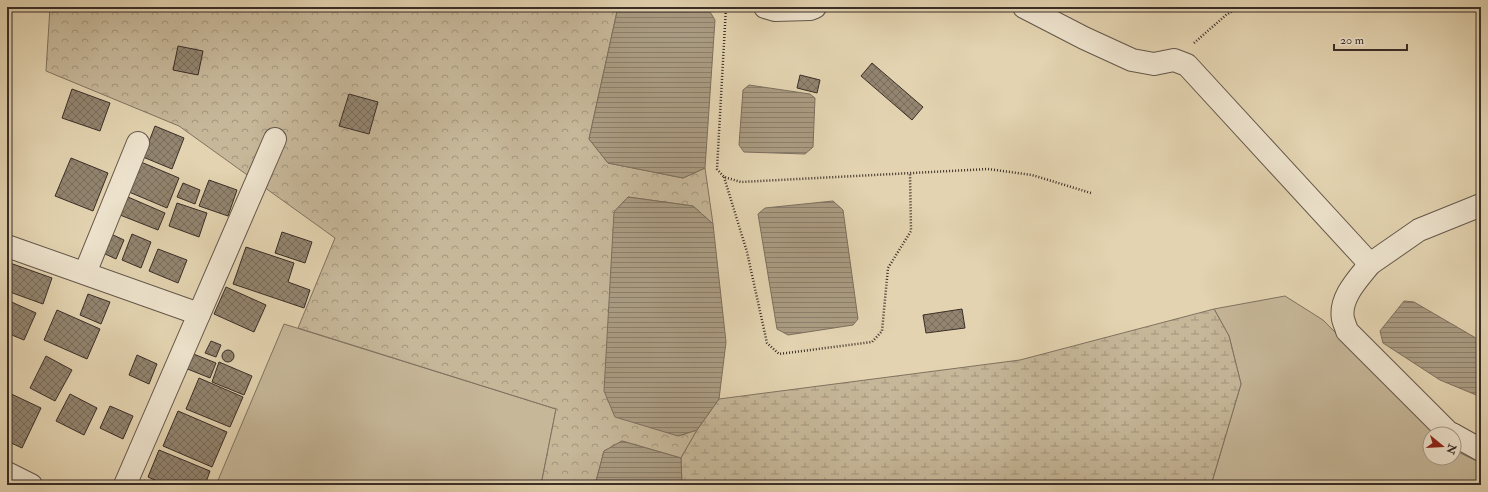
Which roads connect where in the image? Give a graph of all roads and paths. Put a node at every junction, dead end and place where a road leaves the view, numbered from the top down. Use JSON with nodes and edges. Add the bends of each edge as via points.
{"nodes":[{"id":1,"x":726,"y":7,"type":"edge"},
{"id":2,"x":765,"y":7,"type":"edge"},
{"id":3,"x":815,"y":7,"type":"edge"},
{"id":4,"x":1024,"y":7,"type":"edge"},
{"id":5,"x":1239,"y":7,"type":"edge"},
{"id":6,"x":1174,"y":60,"type":"junction"},
{"id":7,"x":275,"y":139,"type":"dead end"},
{"id":8,"x":138,"y":143,"type":"dead end"},
{"id":9,"x":910,"y":173,"type":"junction"},
{"id":10,"x":724,"y":177,"type":"junction"},
{"id":11,"x":1092,"y":193,"type":"dead end"},
{"id":12,"x":1481,"y":204,"type":"edge"},
{"id":13,"x":7,"y":246,"type":"edge"},
{"id":14,"x":1370,"y":264,"type":"junction"},
{"id":15,"x":85,"y":273,"type":"junction"},
{"id":16,"x":199,"y":314,"type":"junction"},
{"id":17,"x":1442,"y":426,"type":"edge"},
{"id":18,"x":1462,"y":440,"type":"edge"},
{"id":19,"x":1481,"y":450,"type":"edge"},
{"id":20,"x":7,"y":473,"type":"edge"},
{"id":21,"x":31,"y":485,"type":"edge"},
{"id":22,"x":125,"y":485,"type":"edge"}],
"edges":[{"from":1,"to":10,"type":"path","via":[[717,169]]},
{"from":2,"to":3,"type":"street","via":[[775,10]]},
{"from":4,"to":6,"type":"street","via":[[1132,60],[1154,64]]},
{"from":5,"to":6,"type":"path","via":[[1226,15]]},
{"from":6,"to":14,"type":"street","via":[[1187,65]]},
{"from":7,"to":16,"type":"street"},
{"from":8,"to":15,"type":"street"},
{"from":9,"to":10,"type":"path","via":[[741,182]]},
{"from":9,"to":10,"type":"path","via":[[911,231],[888,268],[882,331],[872,342],[779,354],[767,343],[747,252]]},
{"from":9,"to":11,"type":"path","via":[[988,169],[1032,175]]},
{"from":12,"to":14,"type":"street","via":[[1419,230]]},
{"from":13,"to":15,"type":"street"},
{"from":14,"to":17,"type":"street","via":[[1351,288],[1345,302],[1343,318],[1347,331]]},
{"from":15,"to":16,"type":"street"},
{"from":16,"to":22,"type":"street"},
{"from":18,"to":19,"type":"street"},
{"from":20,"to":21,"type":"street"}]}
